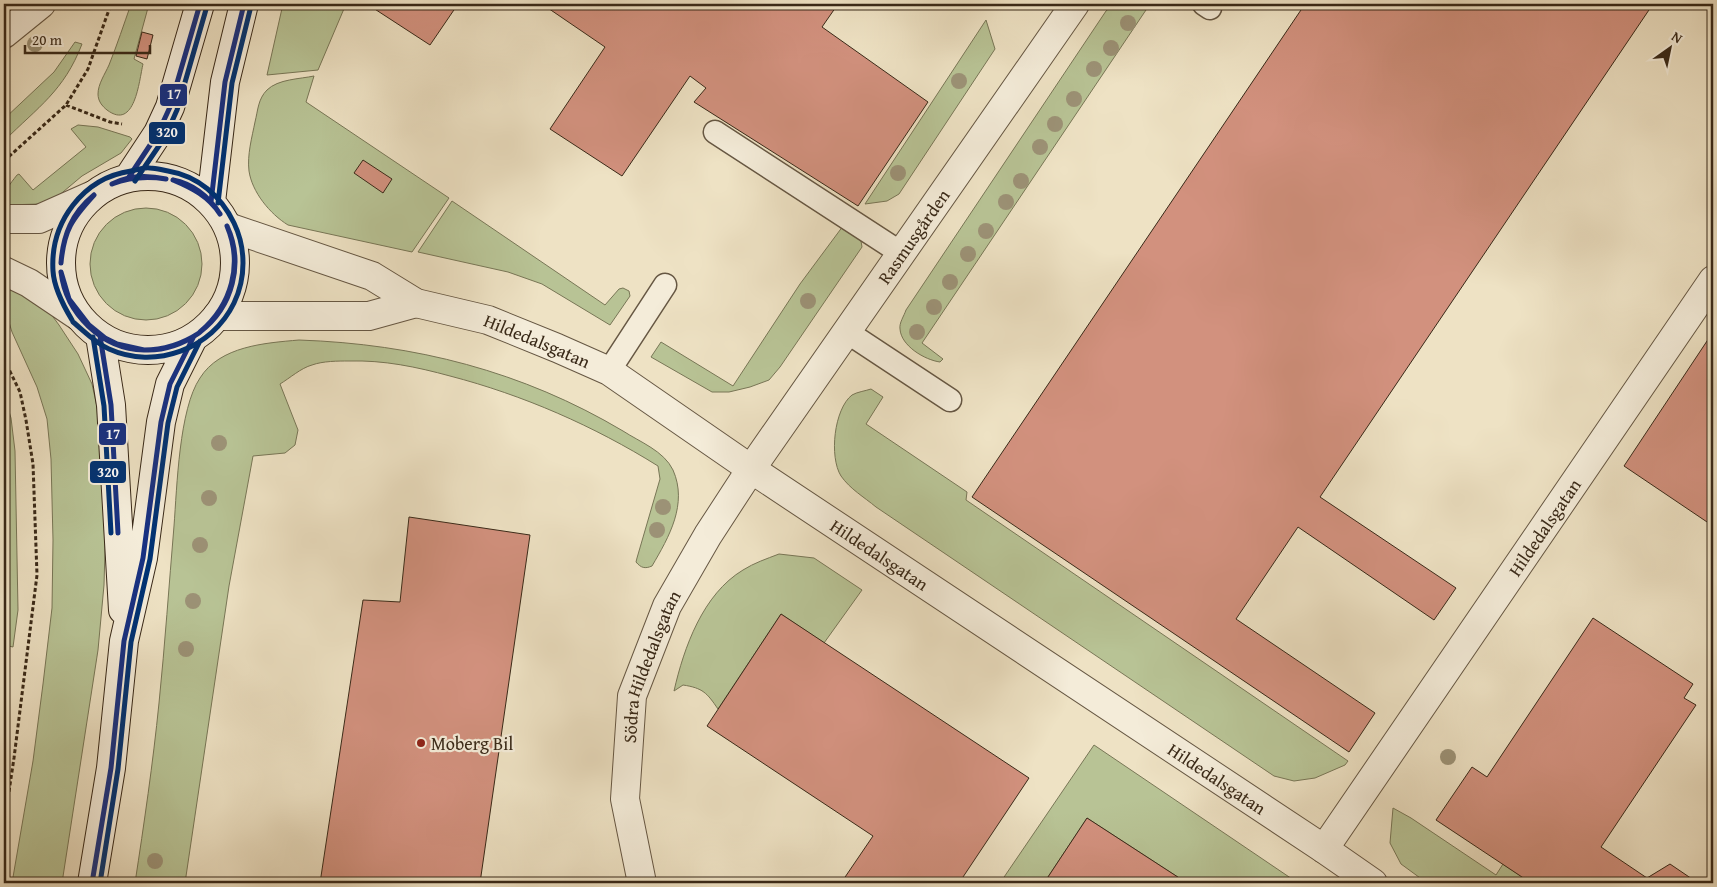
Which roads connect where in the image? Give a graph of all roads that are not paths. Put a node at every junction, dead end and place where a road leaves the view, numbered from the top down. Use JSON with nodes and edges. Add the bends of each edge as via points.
{"nodes":[{"id":1,"x":41,"y":4,"type":"edge"},
{"id":2,"x":200,"y":4,"type":"edge"},
{"id":3,"x":244,"y":4,"type":"edge"},
{"id":4,"x":1075,"y":4,"type":"edge"},
{"id":5,"x":4,"y":34,"type":"edge"},
{"id":6,"x":715,"y":132,"type":"dead end"},
{"id":7,"x":129,"y":177,"type":"junction"},
{"id":8,"x":93,"y":195,"type":"junction"},
{"id":9,"x":211,"y":202,"type":"junction"},
{"id":10,"x":4,"y":219,"type":"edge"},
{"id":11,"x":228,"y":227,"type":"junction"},
{"id":12,"x":901,"y":253,"type":"junction"},
{"id":13,"x":4,"y":271,"type":"edge"},
{"id":14,"x":1713,"y":280,"type":"edge"},
{"id":15,"x":665,"y":285,"type":"dead end"},
{"id":16,"x":416,"y":303,"type":"junction"},
{"id":17,"x":78,"y":316,"type":"junction"},
{"id":18,"x":217,"y":316,"type":"junction"},
{"id":19,"x":847,"y":332,"type":"junction"},
{"id":20,"x":100,"y":336,"type":"junction"},
{"id":21,"x":193,"y":338,"type":"junction"},
{"id":22,"x":609,"y":371,"type":"junction"},
{"id":23,"x":950,"y":400,"type":"dead end"},
{"id":24,"x":751,"y":469,"type":"junction"},
{"id":25,"x":124,"y":641,"type":"junction"},
{"id":26,"x":1324,"y":849,"type":"junction"},
{"id":27,"x":92,"y":883,"type":"edge"},
{"id":28,"x":642,"y":883,"type":"edge"},
{"id":29,"x":1373,"y":883,"type":"edge"}],
"edges":[{"from":1,"to":5,"type":"street"},
{"from":2,"to":7,"type":"street","via":[[170,107],[158,133]]},
{"from":3,"to":9,"type":"street","via":[[225,82]]},
{"from":4,"to":12,"type":"street","name":"Rasmusgården"},
{"from":6,"to":12,"type":"lane"},
{"from":7,"to":8,"type":"street"},
{"from":7,"to":9,"type":"street","via":[[143,175],[173,179],[200,192]]},
{"from":8,"to":10,"type":"street","via":[[39,219]]},
{"from":8,"to":17,"type":"street","via":[[71,220],[61,252],[60,269],[64,285]]},
{"from":9,"to":11,"type":"street"},
{"from":11,"to":16,"type":"street","name":"Hildedalsgatan","via":[[372,276]]},
{"from":11,"to":18,"type":"street","via":[[236,257],[235,273],[229,296]]},
{"from":12,"to":19,"type":"street","name":"Rasmusgården"},
{"from":13,"to":17,"type":"street"},
{"from":14,"to":26,"type":"street","name":"Hildedalsgatan"},
{"from":15,"to":22,"type":"lane"},
{"from":16,"to":18,"type":"street","name":"Hildedalsgatan","via":[[369,316]]},
{"from":16,"to":22,"type":"street","name":"Hildedalsgatan","via":[[488,320]]},
{"from":17,"to":20,"type":"street"},
{"from":18,"to":21,"type":"street"},
{"from":19,"to":23,"type":"lane"},
{"from":19,"to":24,"type":"street","name":"Rasmusgården"},
{"from":20,"to":21,"type":"street","via":[[126,347],[154,350]]},
{"from":20,"to":25,"type":"street","via":[[110,405]]},
{"from":21,"to":25,"type":"street","via":[[170,384],[161,422],[143,558]]},
{"from":22,"to":24,"type":"street","name":"Hildedalsgatan"},
{"from":24,"to":26,"type":"street","name":"Hildedalsgatan"},
{"from":24,"to":28,"type":"street","name":"Södra Hildedalsgatan","via":[[667,606],[632,696],[625,799]]},
{"from":25,"to":27,"type":"street","via":[[111,768]]},
{"from":26,"to":29,"type":"street","name":"Hildedalsgatan"}]}
